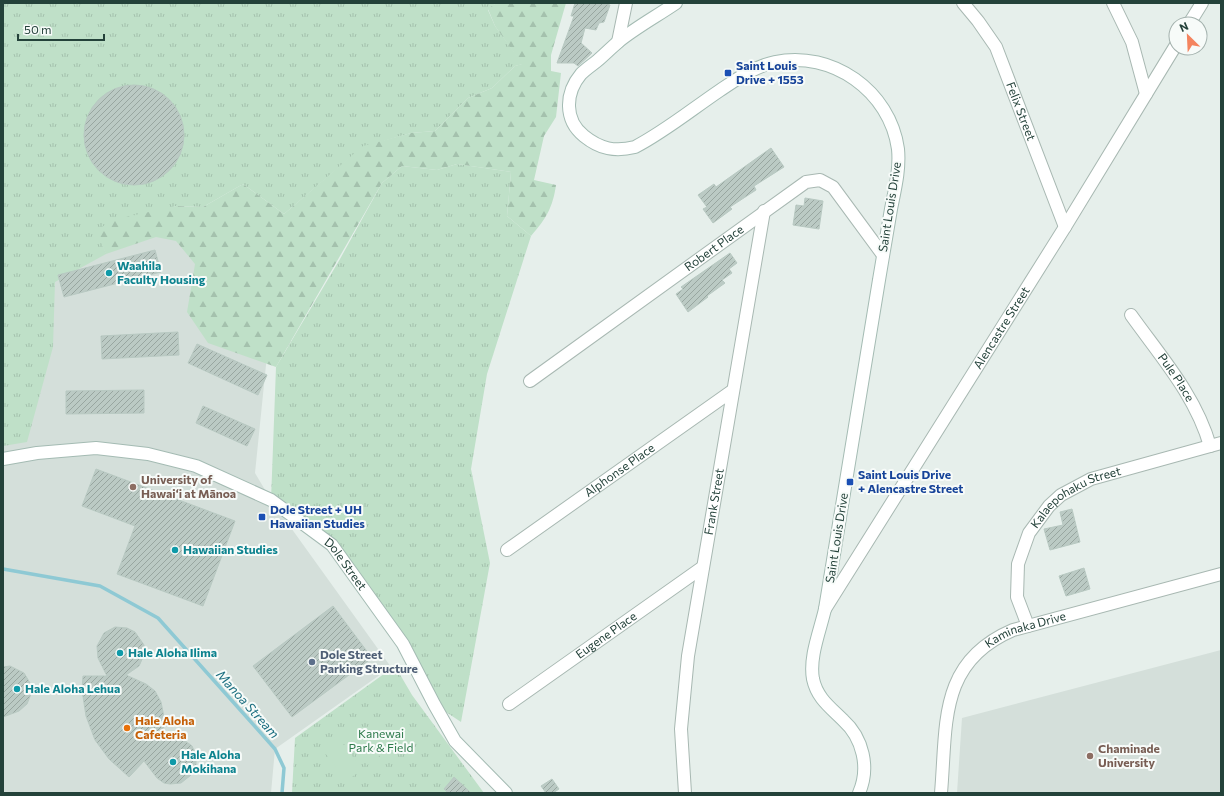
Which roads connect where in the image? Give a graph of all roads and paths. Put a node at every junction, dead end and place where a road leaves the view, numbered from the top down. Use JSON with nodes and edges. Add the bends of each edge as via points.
{"nodes":[{"id":1,"x":626,"y":3,"type":"edge"},
{"id":2,"x":676,"y":3,"type":"edge"},
{"id":3,"x":963,"y":3,"type":"edge"},
{"id":4,"x":1114,"y":3,"type":"edge"},
{"id":5,"x":1202,"y":3,"type":"edge"},
{"id":6,"x":1194,"y":16,"type":"edge"},
{"id":7,"x":618,"y":42,"type":"junction"},
{"id":8,"x":1169,"y":56,"type":"edge"},
{"id":9,"x":1146,"y":94,"type":"junction"},
{"id":10,"x":764,"y":211,"type":"junction"},
{"id":11,"x":1065,"y":227,"type":"junction"},
{"id":12,"x":883,"y":256,"type":"junction"},
{"id":13,"x":1131,"y":315,"type":"dead end"},
{"id":14,"x":530,"y":381,"type":"dead end"},
{"id":15,"x":732,"y":391,"type":"junction"},
{"id":16,"x":1216,"y":444,"type":"edge"},
{"id":17,"x":3,"y":460,"type":"edge"},
{"id":18,"x":508,"y":550,"type":"dead end"},
{"id":19,"x":703,"y":567,"type":"junction"},
{"id":20,"x":1221,"y":574,"type":"edge"},
{"id":21,"x":825,"y":609,"type":"junction"},
{"id":22,"x":1028,"y":626,"type":"junction"},
{"id":23,"x":509,"y":704,"type":"dead end"},
{"id":24,"x":506,"y":793,"type":"edge"},
{"id":25,"x":685,"y":793,"type":"edge"},
{"id":26,"x":859,"y":793,"type":"edge"},
{"id":27,"x":941,"y":793,"type":"edge"}],
"edges":[{"from":1,"to":7,"type":"street"},
{"from":2,"to":7,"type":"street","name":"Saint Louis Drive"},
{"from":3,"to":11,"type":"street","name":"Felix Street","via":[[996,47]]},
{"from":4,"to":9,"type":"street","via":[[1132,42]]},
{"from":5,"to":6,"type":"street"},
{"from":7,"to":12,"type":"street","name":"Saint Louis Drive","via":[[581,74],[569,101],[572,124],[586,138],[607,149],[621,150],[641,144],[747,72],[776,62],[806,60],[822,63],[850,75],[862,84],[873,95],[889,120],[898,149],[897,180]]},
{"from":8,"to":9,"type":"street","name":"Alencastre Street"},
{"from":9,"to":11,"type":"street","name":"Alencastre Street"},
{"from":10,"to":12,"type":"street","name":"Robert Place","via":[[806,182],[824,181],[833,187]]},
{"from":10,"to":14,"type":"street","name":"Robert Place"},
{"from":10,"to":15,"type":"street","name":"Frank Street"},
{"from":11,"to":21,"type":"street","name":"Alencastre Street"},
{"from":12,"to":21,"type":"street","name":"Saint Louis Drive"},
{"from":13,"to":16,"type":"street","name":"Pule Place","via":[[1196,406]]},
{"from":15,"to":18,"type":"street","name":"Alphonse Place"},
{"from":15,"to":19,"type":"street","name":"Frank Street"},
{"from":16,"to":22,"type":"street","name":"Kalaepohaku Street","via":[[1091,479],[1061,495],[1049,506],[1029,533],[1018,564],[1017,597]]},
{"from":17,"to":24,"type":"street","name":"Dole Street","via":[[37,452],[96,448],[148,454],[196,466],[271,500],[332,545],[403,644],[455,741]]},
{"from":19,"to":23,"type":"street","name":"Eugene Place"},
{"from":19,"to":25,"type":"street","name":"Frank Street","via":[[688,656],[681,729]]},
{"from":20,"to":22,"type":"street","name":"Kaminaka Drive"},
{"from":21,"to":26,"type":"street","name":"Saint Louis Drive","via":[[814,656],[813,678],[821,699],[850,726],[859,742],[864,770]]},
{"from":22,"to":27,"type":"street","name":"Kaminaka Drive","via":[[1006,633],[986,644],[975,654],[957,679],[948,708]]}]}
